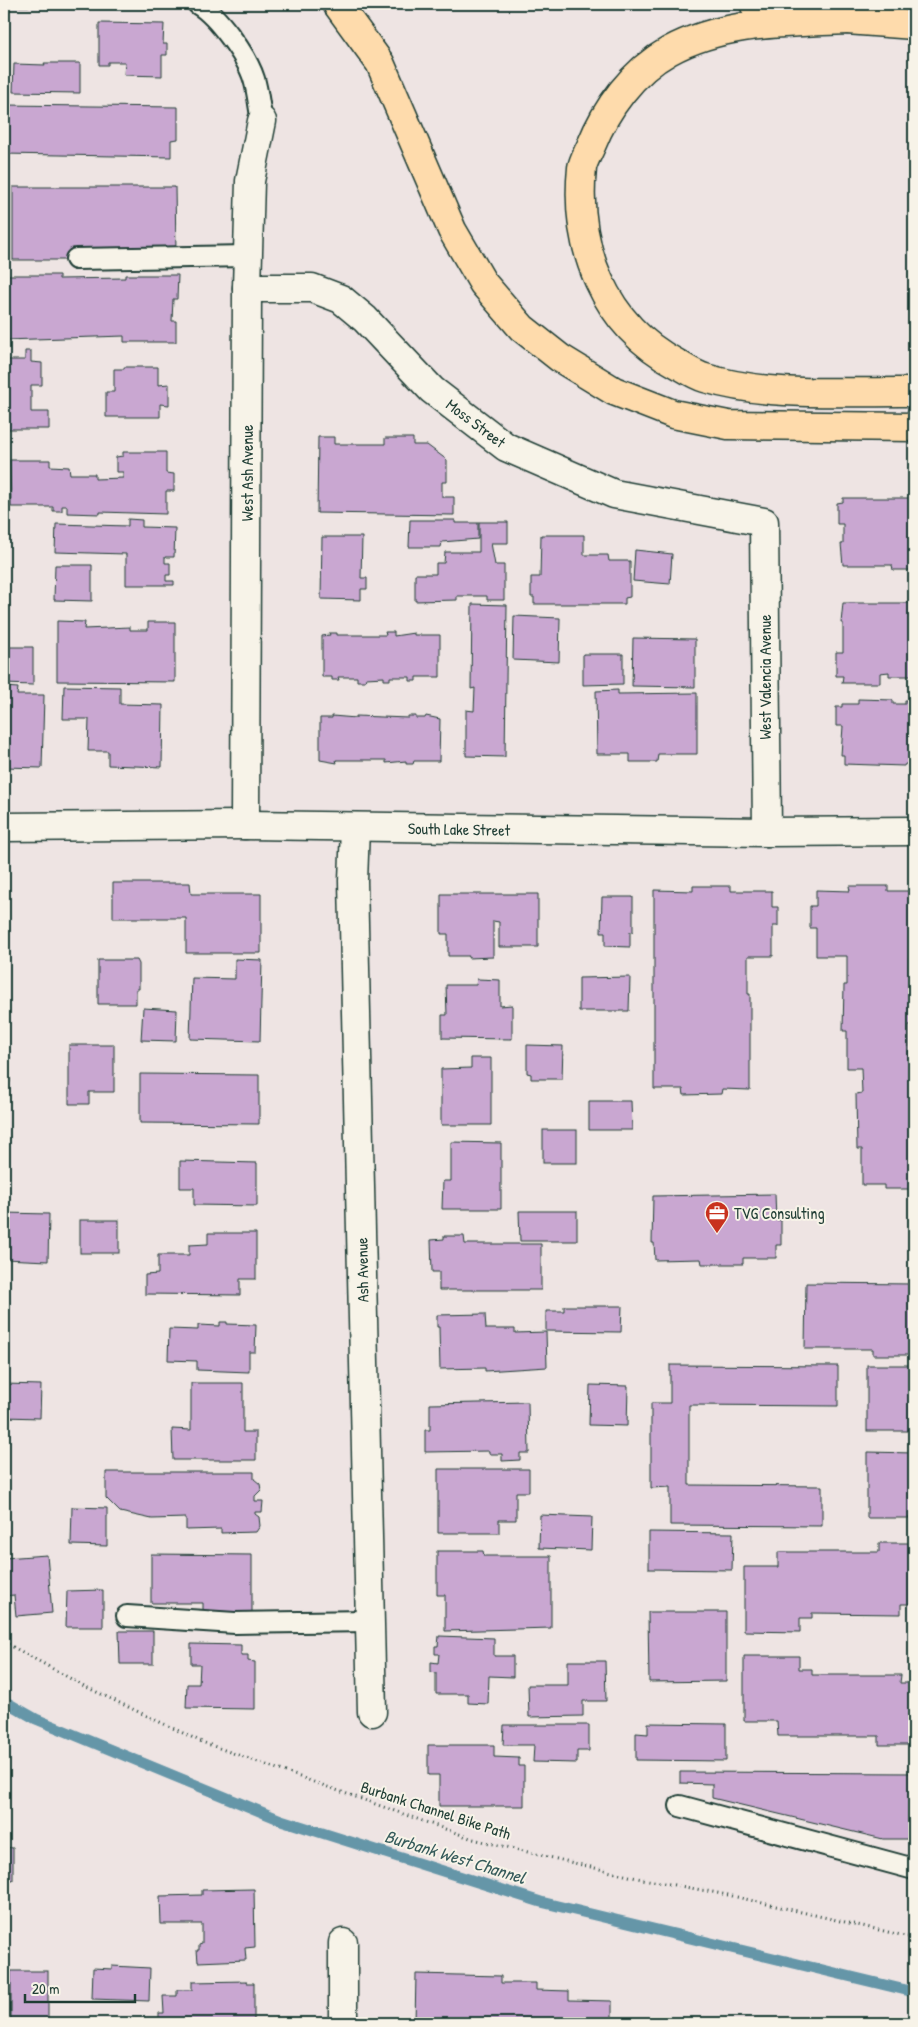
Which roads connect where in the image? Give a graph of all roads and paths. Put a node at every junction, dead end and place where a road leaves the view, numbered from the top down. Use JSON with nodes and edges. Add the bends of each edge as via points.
{"nodes":[{"id":1,"x":198,"y":4,"type":"edge"},
{"id":2,"x":337,"y":4,"type":"edge"},
{"id":3,"x":754,"y":4,"type":"edge"},
{"id":4,"x":847,"y":20,"type":"junction"},
{"id":5,"x":914,"y":25,"type":"edge"},
{"id":6,"x":262,"y":121,"type":"joint"},
{"id":7,"x":248,"y":256,"type":"junction"},
{"id":8,"x":76,"y":258,"type":"dead end"},
{"id":9,"x":248,"y":288,"type":"junction"},
{"id":10,"x":914,"y":392,"type":"edge"},
{"id":11,"x":914,"y":427,"type":"edge"},
{"id":12,"x":764,"y":522,"type":"joint"},
{"id":13,"x":245,"y":825,"type":"junction"},
{"id":14,"x":4,"y":827,"type":"edge"},
{"id":15,"x":356,"y":828,"type":"junction"},
{"id":16,"x":914,"y":831,"type":"edge"},
{"id":17,"x":767,"y":832,"type":"junction"},
{"id":18,"x":127,"y":1616,"type":"dead end"},
{"id":19,"x":370,"y":1621,"type":"junction"},
{"id":20,"x":4,"y":1642,"type":"edge"},
{"id":21,"x":372,"y":1712,"type":"dead end"},
{"id":22,"x":680,"y":1806,"type":"dead end"},
{"id":23,"x":914,"y":1869,"type":"edge"},
{"id":24,"x":914,"y":1938,"type":"edge"},
{"id":25,"x":343,"y":1943,"type":"dead end"},
{"id":26,"x":342,"y":2023,"type":"edge"}],
"edges":[{"from":1,"to":6,"type":"lane","via":[[210,11],[228,34],[253,77]]},
{"from":2,"to":11,"type":"highway","via":[[380,63],[452,230],[483,283],[522,328],[560,358],[614,391],[673,414],[728,425]]},
{"from":3,"to":4,"type":"highway"},
{"from":4,"to":5,"type":"highway"},
{"from":4,"to":10,"type":"highway","via":[[748,25],[705,34],[668,52],[632,80],[600,122],[582,166],[581,218],[591,264],[613,308],[655,352],[704,378],[764,391]]},
{"from":6,"to":7,"type":"street","name":"West Ash Avenue","via":[[250,181]]},
{"from":7,"to":8,"type":"lane"},
{"from":7,"to":9,"type":"street","name":"West Ash Avenue"},
{"from":9,"to":12,"type":"street","name":"Moss Street","via":[[312,288],[341,299],[365,319],[432,390],[506,447],[614,494]]},
{"from":9,"to":13,"type":"street","name":"West Ash Avenue"},
{"from":12,"to":17,"type":"street","name":"West Valencia Avenue"},
{"from":13,"to":14,"type":"street","name":"South Lake Street"},
{"from":13,"to":15,"type":"street","name":"South Lake Street"},
{"from":15,"to":17,"type":"street","name":"South Lake Street"},
{"from":15,"to":19,"type":"street","name":"Ash Avenue","via":[[353,891]]},
{"from":16,"to":17,"type":"street","name":"South Lake Street"},
{"from":18,"to":19,"type":"lane","via":[[235,1623]]},
{"from":19,"to":21,"type":"street","name":"Ash Avenue"},
{"from":20,"to":24,"type":"path","name":"Burbank Channel Bike Path","via":[[84,1686],[202,1742],[473,1839]]},
{"from":22,"to":23,"type":"lane"},
{"from":25,"to":26,"type":"street"}]}
